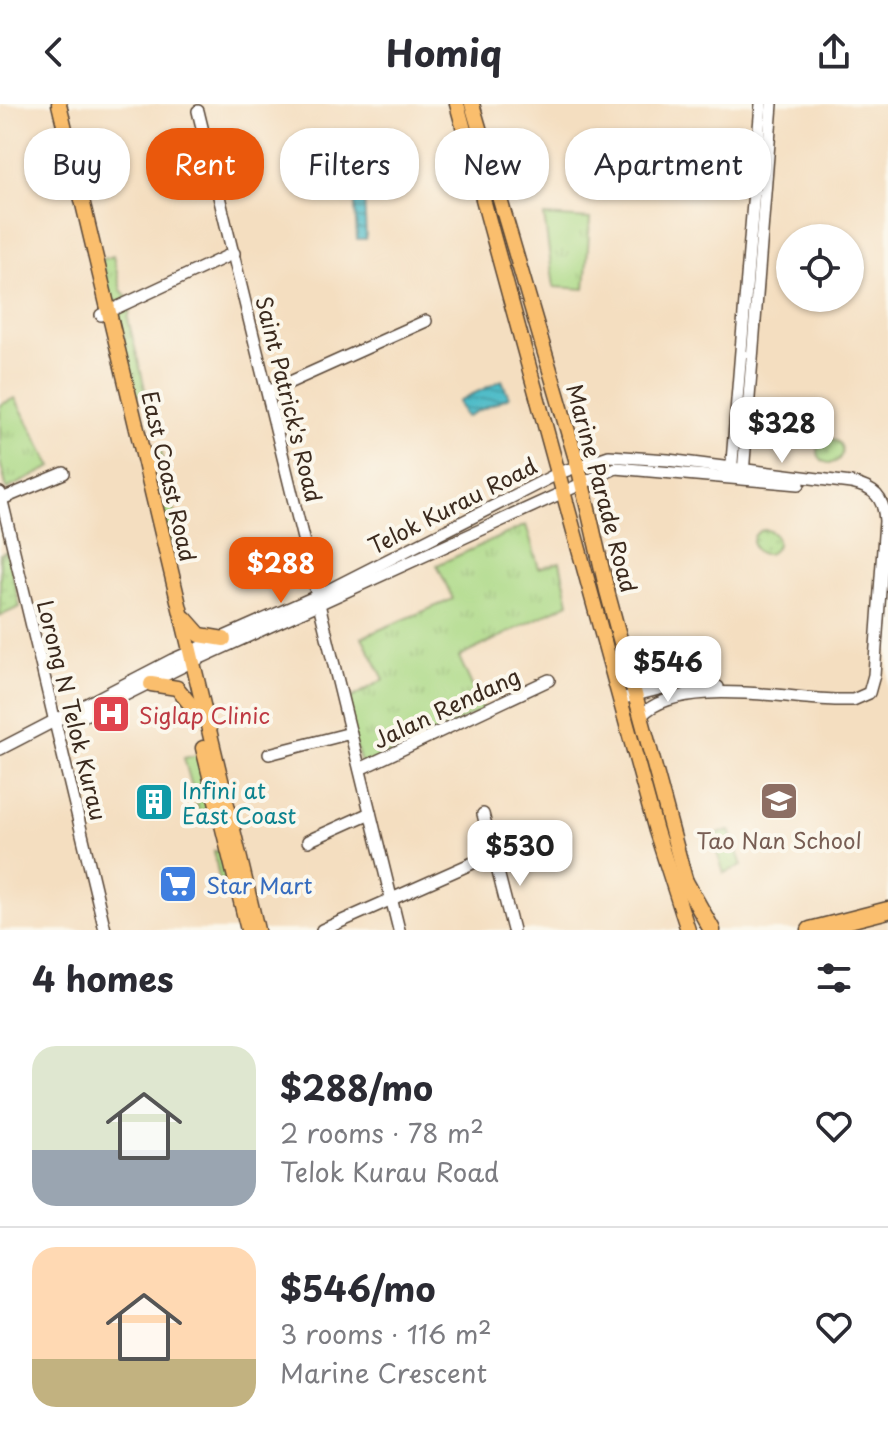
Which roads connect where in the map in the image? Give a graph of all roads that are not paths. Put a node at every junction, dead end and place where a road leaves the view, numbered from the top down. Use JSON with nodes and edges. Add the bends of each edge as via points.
{"nodes":[{"id":1,"x":50,"y":104,"type":"edge"},
{"id":2,"x":59,"y":104,"type":"edge"},
{"id":3,"x":457,"y":104,"type":"edge"},
{"id":4,"x":472,"y":104,"type":"edge"},
{"id":5,"x":761,"y":104,"type":"edge"},
{"id":6,"x":772,"y":104,"type":"edge"},
{"id":7,"x":198,"y":111,"type":"dead end"},
{"id":8,"x":234,"y":253,"type":"junction"},
{"id":9,"x":105,"y":313,"type":"junction"},
{"id":10,"x":426,"y":321,"type":"dead end"},
{"id":11,"x":268,"y":392,"type":"junction"},
{"id":12,"x":578,"y":466,"type":"junction"},
{"id":13,"x":64,"y":473,"type":"dead end"},
{"id":14,"x":559,"y":473,"type":"junction"},
{"id":15,"x":737,"y":474,"type":"junction"},
{"id":16,"x":582,"y":482,"type":"junction"},
{"id":17,"x":564,"y":490,"type":"junction"},
{"id":18,"x":1,"y":496,"type":"edge"},
{"id":19,"x":319,"y":601,"type":"junction"},
{"id":20,"x":179,"y":607,"type":"junction"},
{"id":21,"x":224,"y":639,"type":"junction"},
{"id":22,"x":188,"y":659,"type":"junction"},
{"id":23,"x":549,"y":680,"type":"dead end"},
{"id":24,"x":143,"y":684,"type":"junction"},
{"id":25,"x":635,"y":693,"type":"junction"},
{"id":26,"x":620,"y":699,"type":"junction"},
{"id":27,"x":195,"y":710,"type":"junction"},
{"id":28,"x":641,"y":716,"type":"junction"},
{"id":29,"x":56,"y":726,"type":"junction"},
{"id":30,"x":351,"y":733,"type":"junction"},
{"id":31,"x":0,"y":751,"type":"edge"},
{"id":32,"x":269,"y":754,"type":"dead end"},
{"id":33,"x":360,"y":769,"type":"junction"},
{"id":34,"x":370,"y":813,"type":"junction"},
{"id":35,"x":483,"y":814,"type":"dead end"},
{"id":36,"x":308,"y":841,"type":"dead end"},
{"id":37,"x":493,"y":854,"type":"junction"},
{"id":38,"x":684,"y":880,"type":"junction"},
{"id":39,"x":391,"y":898,"type":"junction"},
{"id":40,"x":888,"y":910,"type":"edge"},
{"id":41,"x":105,"y":930,"type":"edge"},
{"id":42,"x":248,"y":930,"type":"edge"},
{"id":43,"x":257,"y":930,"type":"edge"},
{"id":44,"x":322,"y":930,"type":"edge"},
{"id":45,"x":399,"y":930,"type":"edge"},
{"id":46,"x":513,"y":930,"type":"edge"},
{"id":47,"x":688,"y":930,"type":"edge"},
{"id":48,"x":702,"y":930,"type":"edge"},
{"id":49,"x":712,"y":930,"type":"edge"},
{"id":50,"x":810,"y":930,"type":"edge"}],
"edges":[{"from":1,"to":9,"type":"main road","name":"East Coast Road"},
{"from":2,"to":9,"type":"main road","name":"East Coast Road"},
{"from":3,"to":14,"type":"main road","name":"Marine Parade Road"},
{"from":4,"to":12,"type":"main road","name":"Marine Parade Road"},
{"from":5,"to":15,"type":"street"},
{"from":6,"to":15,"type":"street"},
{"from":7,"to":8,"type":"street","name":"Saint Patrick's Road"},
{"from":8,"to":9,"type":"street"},
{"from":8,"to":11,"type":"street","name":"Saint Patrick's Road"},
{"from":9,"to":20,"type":"main road","name":"East Coast Road"},
{"from":9,"to":22,"type":"main road","name":"East Coast Road"},
{"from":10,"to":11,"type":"street"},
{"from":11,"to":19,"type":"street","name":"Saint Patrick's Road"},
{"from":12,"to":14,"type":"street","name":"Telok Kurau Road"},
{"from":12,"to":15,"type":"street","name":"Telok Kurau Road","via":[[630,456]]},
{"from":12,"to":16,"type":"main road","name":"Marine Parade Road"},
{"from":13,"to":18,"type":"street","name":"Lorong N Telok Kurau"},
{"from":14,"to":17,"type":"main road","name":"Marine Parade Road"},
{"from":14,"to":19,"type":"street","name":"Telok Kurau Road"},
{"from":15,"to":16,"type":"street","name":"Telok Kurau Road","via":[[616,468]]},
{"from":15,"to":25,"type":"street","via":[[850,490],[875,502],[879,520],[863,690],[825,694],[678,684]]},
{"from":15,"to":28,"type":"street","via":[[851,483],[881,499],[885,521],[869,693],[853,700],[693,693],[651,705]]},
{"from":16,"to":17,"type":"street","name":"Telok Kurau Road"},
{"from":16,"to":25,"type":"main road","name":"Marine Parade Road"},
{"from":17,"to":19,"type":"street","name":"Telok Kurau Road"},
{"from":17,"to":26,"type":"main road","name":"Marine Parade Road"},
{"from":18,"to":29,"type":"street","name":"Lorong N Telok Kurau"},
{"from":19,"to":21,"type":"street","name":"Telok Kurau Road"},
{"from":19,"to":22,"type":"street","name":"Telok Kurau Road"},
{"from":19,"to":30,"type":"street","name":"Saint Patrick's Road"},
{"from":20,"to":21,"type":"main road","via":[[196,632]]},
{"from":20,"to":22,"type":"main road","name":"East Coast Road"},
{"from":21,"to":22,"type":"street","name":"Telok Kurau Road"},
{"from":22,"to":24,"type":"street","name":"Telok Kurau Road"},
{"from":22,"to":27,"type":"main road","name":"East Coast Road"},
{"from":22,"to":43,"type":"main road","name":"East Coast Road"},
{"from":23,"to":33,"type":"street","name":"Jalan Rendang"},
{"from":24,"to":27,"type":"main road","via":[[177,688]]},
{"from":24,"to":29,"type":"street","name":"Telok Kurau Road"},
{"from":25,"to":26,"type":"street"},
{"from":25,"to":28,"type":"main road","name":"Marine Parade Road"},
{"from":26,"to":47,"type":"main road","name":"Marine Parade Road"},
{"from":27,"to":42,"type":"main road","name":"East Coast Road"},
{"from":28,"to":38,"type":"main road","name":"Marine Parade Road"},
{"from":29,"to":31,"type":"street","name":"Telok Kurau Road"},
{"from":29,"to":41,"type":"street","name":"Lorong N Telok Kurau"},
{"from":30,"to":32,"type":"street"},
{"from":30,"to":33,"type":"street","name":"Saint Patrick's Road"},
{"from":33,"to":34,"type":"street","name":"Saint Patrick's Road"},
{"from":34,"to":36,"type":"street"},
{"from":34,"to":39,"type":"street","name":"Saint Patrick's Road"},
{"from":35,"to":37,"type":"street"},
{"from":37,"to":39,"type":"street"},
{"from":37,"to":46,"type":"street"},
{"from":38,"to":48,"type":"main road","name":"Marine Parade Road"},
{"from":38,"to":49,"type":"highway"},
{"from":39,"to":44,"type":"street"},
{"from":39,"to":45,"type":"street","name":"Saint Patrick's Road"},
{"from":40,"to":50,"type":"highway"}]}
